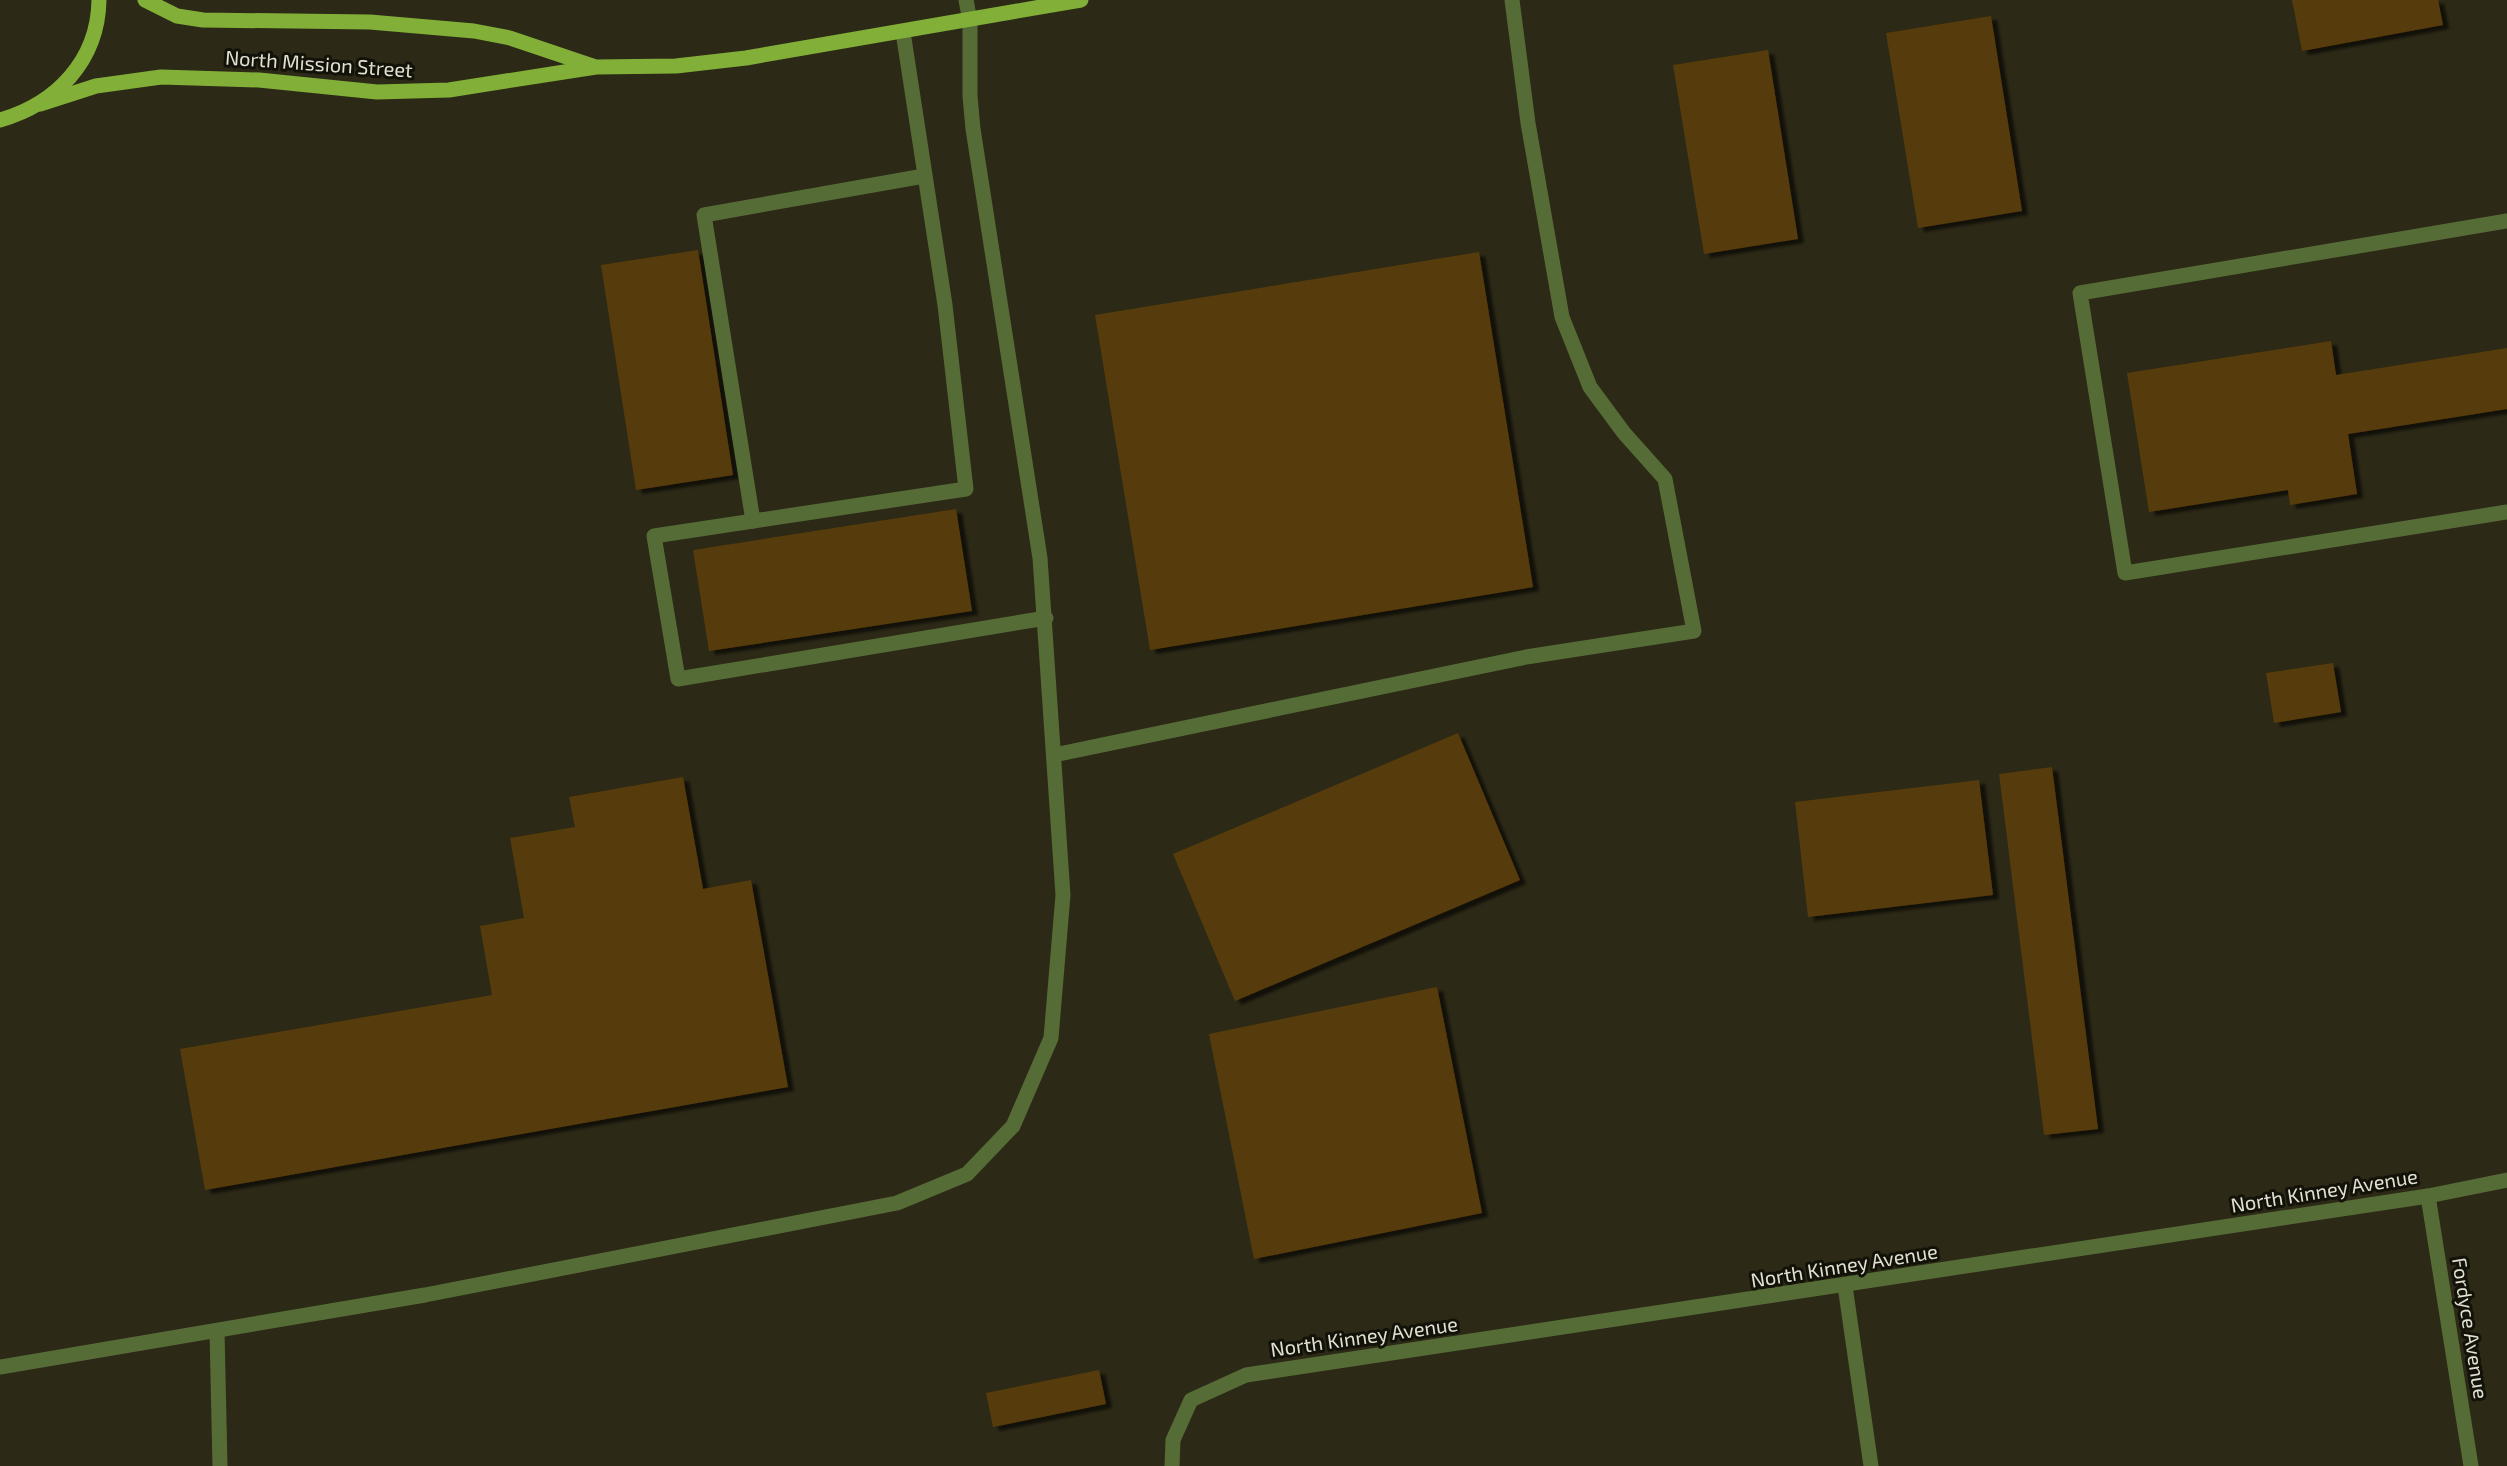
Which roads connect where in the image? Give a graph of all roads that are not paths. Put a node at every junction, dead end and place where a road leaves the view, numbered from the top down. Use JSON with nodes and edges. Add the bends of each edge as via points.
{"nodes":[{"id":1,"x":99,"y":0,"type":"edge"},
{"id":2,"x":145,"y":0,"type":"edge"},
{"id":3,"x":966,"y":0,"type":"edge"},
{"id":4,"x":1082,"y":0,"type":"edge"},
{"id":5,"x":1512,"y":0,"type":"edge"},
{"id":6,"x":970,"y":21,"type":"junction"},
{"id":7,"x":903,"y":32,"type":"junction"},
{"id":8,"x":596,"y":68,"type":"junction"},
{"id":9,"x":40,"y":104,"type":"junction"},
{"id":10,"x":0,"y":120,"type":"edge"},
{"id":11,"x":924,"y":176,"type":"junction"},
{"id":12,"x":2507,"y":221,"type":"edge"},
{"id":13,"x":2507,"y":512,"type":"edge"},
{"id":14,"x":753,"y":521,"type":"junction"},
{"id":15,"x":1046,"y":618,"type":"junction"},
{"id":16,"x":1054,"y":755,"type":"junction"},
{"id":17,"x":2507,"y":1180,"type":"edge"},
{"id":18,"x":2428,"y":1196,"type":"junction"},
{"id":19,"x":1845,"y":1286,"type":"junction"},
{"id":20,"x":217,"y":1331,"type":"junction"},
{"id":21,"x":0,"y":1367,"type":"edge"},
{"id":22,"x":220,"y":1466,"type":"edge"},
{"id":23,"x":1172,"y":1466,"type":"edge"},
{"id":24,"x":1870,"y":1466,"type":"edge"},
{"id":25,"x":2471,"y":1466,"type":"edge"}],
"edges":[{"from":1,"to":9,"type":"main road","name":"North Mission Street","via":[[95,32],[87,54],[58,91]]},
{"from":2,"to":8,"type":"main road","name":"North Mission Street","via":[[177,16],[203,20],[370,22],[474,31],[510,38]]},
{"from":3,"to":6,"type":"street"},
{"from":4,"to":6,"type":"main road","name":"North Mission Street"},
{"from":5,"to":16,"type":"street","via":[[1528,123],[1562,316],[1590,387],[1665,479],[1694,631],[1526,657]]},
{"from":6,"to":7,"type":"main road","name":"North Mission Street"},
{"from":6,"to":15,"type":"street","via":[[973,129]]},
{"from":7,"to":8,"type":"main road","name":"North Mission Street","via":[[711,63]]},
{"from":7,"to":11,"type":"street"},
{"from":8,"to":9,"type":"main road","name":"North Mission Street","via":[[489,85],[377,92],[215,77],[161,77],[96,86]]},
{"from":9,"to":10,"type":"main road","name":"North Mission Street"},
{"from":11,"to":14,"type":"street","via":[[945,305],[966,489]]},
{"from":11,"to":14,"type":"street","via":[[704,215]]},
{"from":12,"to":13,"type":"street","via":[[2080,293],[2125,573]]},
{"from":14,"to":15,"type":"street","via":[[654,536],[678,679]]},
{"from":15,"to":16,"type":"street"},
{"from":16,"to":20,"type":"street","via":[[1063,895],[1051,1038],[1012,1126],[968,1174],[897,1203],[436,1293]]},
{"from":17,"to":18,"type":"street","name":"North Kinney Avenue"},
{"from":18,"to":19,"type":"street","name":"North Kinney Avenue"},
{"from":18,"to":25,"type":"street","name":"Fordyce Avenue"},
{"from":19,"to":23,"type":"street","name":"North Kinney Avenue","via":[[1246,1375],[1191,1400],[1173,1440]]},
{"from":19,"to":24,"type":"street"},
{"from":20,"to":21,"type":"street"},
{"from":20,"to":22,"type":"street"}]}
